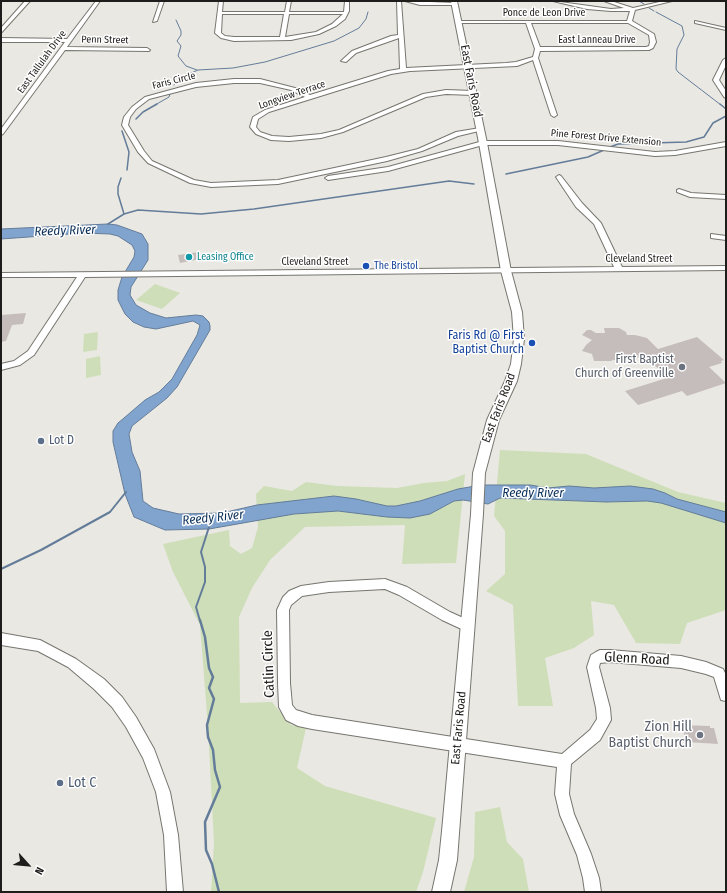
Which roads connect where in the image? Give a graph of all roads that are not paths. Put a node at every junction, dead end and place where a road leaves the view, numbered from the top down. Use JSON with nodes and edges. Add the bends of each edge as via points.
{"nodes":[{"id":1,"x":28,"y":1,"type":"edge"},
{"id":2,"x":98,"y":1,"type":"edge"},
{"id":3,"x":162,"y":1,"type":"edge"},
{"id":4,"x":222,"y":1,"type":"edge"},
{"id":5,"x":289,"y":1,"type":"edge"},
{"id":6,"x":347,"y":1,"type":"edge"},
{"id":7,"x":399,"y":1,"type":"edge"},
{"id":8,"x":407,"y":1,"type":"edge"},
{"id":9,"x":555,"y":1,"type":"edge"},
{"id":10,"x":606,"y":1,"type":"edge"},
{"id":11,"x":670,"y":1,"type":"edge"},
{"id":12,"x":455,"y":3,"type":"edge"},
{"id":13,"x":634,"y":9,"type":"junction"},
{"id":14,"x":220,"y":13,"type":"junction"},
{"id":15,"x":287,"y":13,"type":"junction"},
{"id":16,"x":346,"y":13,"type":"junction"},
{"id":17,"x":155,"y":21,"type":"dead end"},
{"id":18,"x":459,"y":22,"type":"junction"},
{"id":19,"x":528,"y":22,"type":"junction"},
{"id":20,"x":630,"y":22,"type":"junction"},
{"id":21,"x":697,"y":22,"type":"dead end"},
{"id":22,"x":726,"y":29,"type":"edge"},
{"id":23,"x":1,"y":31,"type":"edge"},
{"id":24,"x":401,"y":36,"type":"junction"},
{"id":25,"x":282,"y":38,"type":"junction"},
{"id":26,"x":1,"y":40,"type":"edge"},
{"id":27,"x":68,"y":41,"type":"junction"},
{"id":28,"x":62,"y":48,"type":"junction"},
{"id":29,"x":538,"y":49,"type":"junction"},
{"id":30,"x":147,"y":50,"type":"dead end"},
{"id":31,"x":534,"y":58,"type":"junction"},
{"id":32,"x":726,"y":60,"type":"edge"},
{"id":33,"x":344,"y":61,"type":"dead end"},
{"id":34,"x":468,"y":68,"type":"junction"},
{"id":35,"x":403,"y":69,"type":"junction"},
{"id":36,"x":474,"y":93,"type":"junction"},
{"id":37,"x":726,"y":96,"type":"edge"},
{"id":38,"x":309,"y":97,"type":"junction"},
{"id":39,"x":554,"y":115,"type":"dead end"},
{"id":40,"x":480,"y":130,"type":"junction"},
{"id":41,"x":1,"y":133,"type":"edge"},
{"id":42,"x":483,"y":143,"type":"junction"},
{"id":43,"x":726,"y":144,"type":"edge"},
{"id":44,"x":559,"y":177,"type":"dead end"},
{"id":45,"x":267,"y":182,"type":"junction"},
{"id":46,"x":679,"y":191,"type":"dead end"},
{"id":47,"x":726,"y":198,"type":"edge"},
{"id":48,"x":714,"y":236,"type":"dead end"},
{"id":49,"x":726,"y":238,"type":"edge"},
{"id":50,"x":726,"y":268,"type":"edge"},
{"id":51,"x":619,"y":269,"type":"junction"},
{"id":52,"x":506,"y":271,"type":"junction"},
{"id":53,"x":83,"y":274,"type":"junction"},
{"id":54,"x":1,"y":275,"type":"edge"},
{"id":55,"x":1,"y":367,"type":"edge"},
{"id":56,"x":468,"y":626,"type":"junction"},
{"id":57,"x":1,"y":639,"type":"edge"},
{"id":58,"x":722,"y":671,"type":"edge"},
{"id":59,"x":726,"y":695,"type":"edge"},
{"id":60,"x":458,"y":745,"type":"junction"},
{"id":61,"x":564,"y":761,"type":"junction"},
{"id":62,"x":175,"y":892,"type":"edge"},
{"id":63,"x":441,"y":892,"type":"edge"},
{"id":64,"x":593,"y":892,"type":"edge"}],
"edges":[{"from":1,"to":23,"type":"street"},
{"from":2,"to":27,"type":"street","name":"East Tallulah Drive"},
{"from":3,"to":17,"type":"street"},
{"from":4,"to":14,"type":"street"},
{"from":5,"to":15,"type":"street"},
{"from":6,"to":16,"type":"street"},
{"from":7,"to":24,"type":"street"},
{"from":8,"to":12,"type":"street","via":[[420,4]]},
{"from":9,"to":13,"type":"street","via":[[601,10]]},
{"from":10,"to":13,"type":"street"},
{"from":11,"to":13,"type":"street"},
{"from":12,"to":18,"type":"main road","name":"East Faris Road"},
{"from":13,"to":20,"type":"street","name":"East Lanneau Drive"},
{"from":14,"to":15,"type":"street"},
{"from":14,"to":25,"type":"street","via":[[218,33],[223,37]]},
{"from":15,"to":16,"type":"street"},
{"from":15,"to":25,"type":"street"},
{"from":16,"to":25,"type":"street","via":[[340,21],[317,33]]},
{"from":18,"to":19,"type":"street","name":"Ponce de Leon Drive"},
{"from":18,"to":34,"type":"main road","name":"East Faris Road"},
{"from":19,"to":20,"type":"street","name":"Ponce de Leon Drive"},
{"from":19,"to":29,"type":"street"},
{"from":20,"to":29,"type":"street","name":"East Lanneau Drive","via":[[651,34],[651,47]]},
{"from":21,"to":22,"type":"street"},
{"from":24,"to":33,"type":"street","via":[[354,52]]},
{"from":24,"to":35,"type":"street"},
{"from":26,"to":27,"type":"street","name":"Penn Street"},
{"from":27,"to":28,"type":"street","name":"East Tallulah Drive"},
{"from":28,"to":30,"type":"street","name":"Penn Street"},
{"from":28,"to":41,"type":"street","name":"East Tallulah Drive"},
{"from":29,"to":31,"type":"street","via":[[538,54]]},
{"from":31,"to":34,"type":"street","name":"Longview Terrace","via":[[515,64]]},
{"from":31,"to":39,"type":"street"},
{"from":32,"to":37,"type":"street","via":[[716,77]]},
{"from":34,"to":35,"type":"street","name":"Longview Terrace"},
{"from":34,"to":36,"type":"main road","name":"East Faris Road"},
{"from":35,"to":38,"type":"street","name":"Longview Terrace"},
{"from":36,"to":38,"type":"street","name":"Longview Terrace","via":[[446,92],[425,95],[341,131],[321,136],[271,138],[258,133],[253,127],[255,118],[260,114]]},
{"from":36,"to":40,"type":"main road","name":"East Faris Road"},
{"from":38,"to":45,"type":"street","name":"Faris Circle","via":[[293,89],[265,82],[222,82],[178,88],[152,96],[134,108],[127,117],[126,126],[141,153],[150,162],[169,172],[203,184]]},
{"from":40,"to":42,"type":"main road","name":"East Faris Road"},
{"from":40,"to":45,"type":"street","name":"Faris Circle","via":[[456,134],[425,148],[387,159]]},
{"from":42,"to":43,"type":"street","name":"Pine Forest Drive Extension","via":[[558,143],[655,154]]},
{"from":42,"to":45,"type":"street","name":"Faris Circle","via":[[388,169],[293,184]]},
{"from":42,"to":52,"type":"main road","name":"East Faris Road"},
{"from":44,"to":51,"type":"street","via":[[596,223]]},
{"from":46,"to":47,"type":"street","via":[[690,195]]},
{"from":48,"to":49,"type":"street"},
{"from":50,"to":51,"type":"street","name":"Cleveland Street"},
{"from":51,"to":52,"type":"street","name":"Cleveland Street"},
{"from":52,"to":53,"type":"street","name":"Cleveland Street"},
{"from":52,"to":56,"type":"main road","name":"East Faris Road","via":[[517,312],[519,352],[511,381],[493,420],[479,473]]},
{"from":53,"to":54,"type":"street","name":"Cleveland Street"},
{"from":53,"to":55,"type":"street","via":[[31,353],[17,363]]},
{"from":56,"to":60,"type":"main road","name":"East Faris Road"},
{"from":56,"to":60,"type":"street","name":"Catlin Circle","via":[[404,591],[385,584],[301,591],[287,601],[283,610],[284,683],[286,707],[291,714],[298,719],[312,722]]},
{"from":57,"to":62,"type":"street","via":[[40,646],[72,663],[100,684],[131,722],[150,754],[163,792],[171,835]]},
{"from":58,"to":59,"type":"street","name":"Glenn Road"},
{"from":58,"to":61,"type":"street","name":"Glenn Road","via":[[681,662],[598,657],[593,667],[604,720],[595,735]]},
{"from":60,"to":61,"type":"street","name":"Catlin Circle"},
{"from":60,"to":63,"type":"main road","name":"East Faris Road","via":[[448,860]]},
{"from":61,"to":64,"type":"street","via":[[562,794],[567,815],[584,854]]}]}
